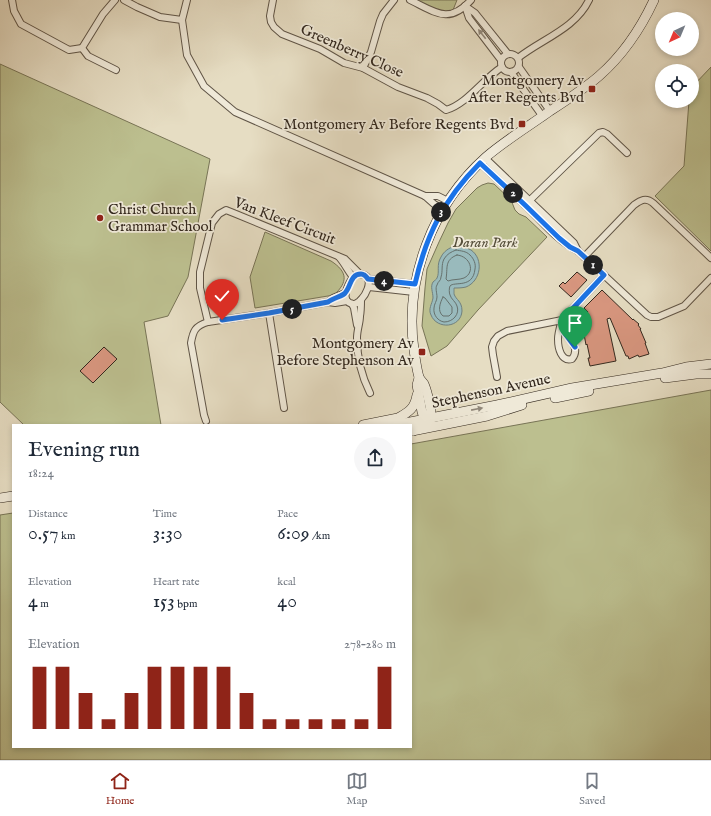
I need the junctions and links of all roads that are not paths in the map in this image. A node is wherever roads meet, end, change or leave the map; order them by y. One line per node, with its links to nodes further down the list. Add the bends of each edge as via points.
1 (12, 0): 13 (street, via 21,24 68,50)
2 (115, 0): 13 (street)
3 (124, 0): 12 (street, via 160,17)
4 (187, 0): 12 (street)
5 (273, 0): 19 (street, Greenberry Close, via 271,22 282,34 320,49 344,63)
6 (394, 0): 19 (street, via 380,21 374,44)
7 (410, 0): 11 (street, via 443,14 452,14)
8 (471, 0): 11 (street)
9 (589, 0): 15 (street, via 572,22)
10 (654, 0): 22 (main road, via 638,30 614,61 584,88)
11 (465, 6): 14 (street, via 475,12); 16 (street, one-way to 11, via 469,18)
12 (182, 20): 25 (street, via 187,55 204,86 235,112)
13 (82, 48): 20 (street, via 88,56)
14 (508, 54): 15 (street); 16 (street)
15 (518, 58): 17 (street)
16 (502, 60): 18 (street)
17 (519, 66): 21 (street); 22 (street)
18 (502, 67): 19 (street, Greenberry Close, via 460,103 446,110 427,98 398,87); 21 (street)
19 (363, 68)
20 (116, 70)
21 (511, 72): 22 (street)
22 (547, 114): 24 (main road)
23 (627, 153): 26 (street, via 607,134 600,133)
24 (482, 160): 26 (street); 27 (main road)
25 (425, 196): 27 (street, via 434,204); 27 (street, via 438,196)
26 (527, 203): 29 (street, via 559,238)
27 (445, 205): 37 (main road, via 427,242)
28 (338, 256): 31 (street, Van Kleef Circuit, via 345,258); 33 (street, Van Kleef Circuit); 44 (street, Van Kleef Circuit, via 226,210 212,222 200,272 200,288)
29 (584, 256): 30 (street, via 634,205 646,200 653,203); 32 (street)
30 (711, 258)
31 (360, 274): 33 (street); 35 (street)
32 (604, 275): 34 (street, via 643,312 656,317 684,306); 43 (street)
33 (353, 277): 38 (street)
34 (711, 278)
35 (368, 279): 36 (street); 37 (street)
36 (368, 287): 37 (street); 39 (street)
37 (415, 288): 49 (main road, via 412,328)
38 (345, 293): 40 (street); 41 (street, via 345,298)
39 (361, 300): 41 (street, via 358,303); 45 (street)
40 (328, 302): 41 (street); 42 (street)
41 (349, 302): 45 (street, via 354,308)
42 (269, 313): 44 (street); 52 (street)
43 (562, 320): 43 (street, via 564,332 575,347 576,354 569,360 563,357 558,345); 48 (street, via 507,331 498,336 492,351)
44 (208, 322): 55 (street, via 196,328 191,343)
45 (358, 326): 51 (street, via 357,339 362,370)
46 (711, 364): 54 (main road, Stephenson Avenue, one-way to 46, via 572,388)
47 (709, 375): 53 (main road, Stephenson Avenue, via 674,376 631,383 523,405)
48 (497, 377)
49 (419, 378): 50 (main road); 54 (main road, via 424,383 431,411)
50 (418, 392): 54 (main road); 56 (main road, via 414,406 402,416)
51 (370, 393)
52 (284, 408)
53 (487, 416): 54 (main road, via 440,423); 58 (main road, Stephenson Avenue)
54 (425, 420): 57 (main road, Stephenson Avenue); 58 (main road)
55 (206, 421)
56 (368, 424)
57 (401, 424)
58 (412, 431)
59 (12, 496): 60 (main road)
60 (0, 498)

